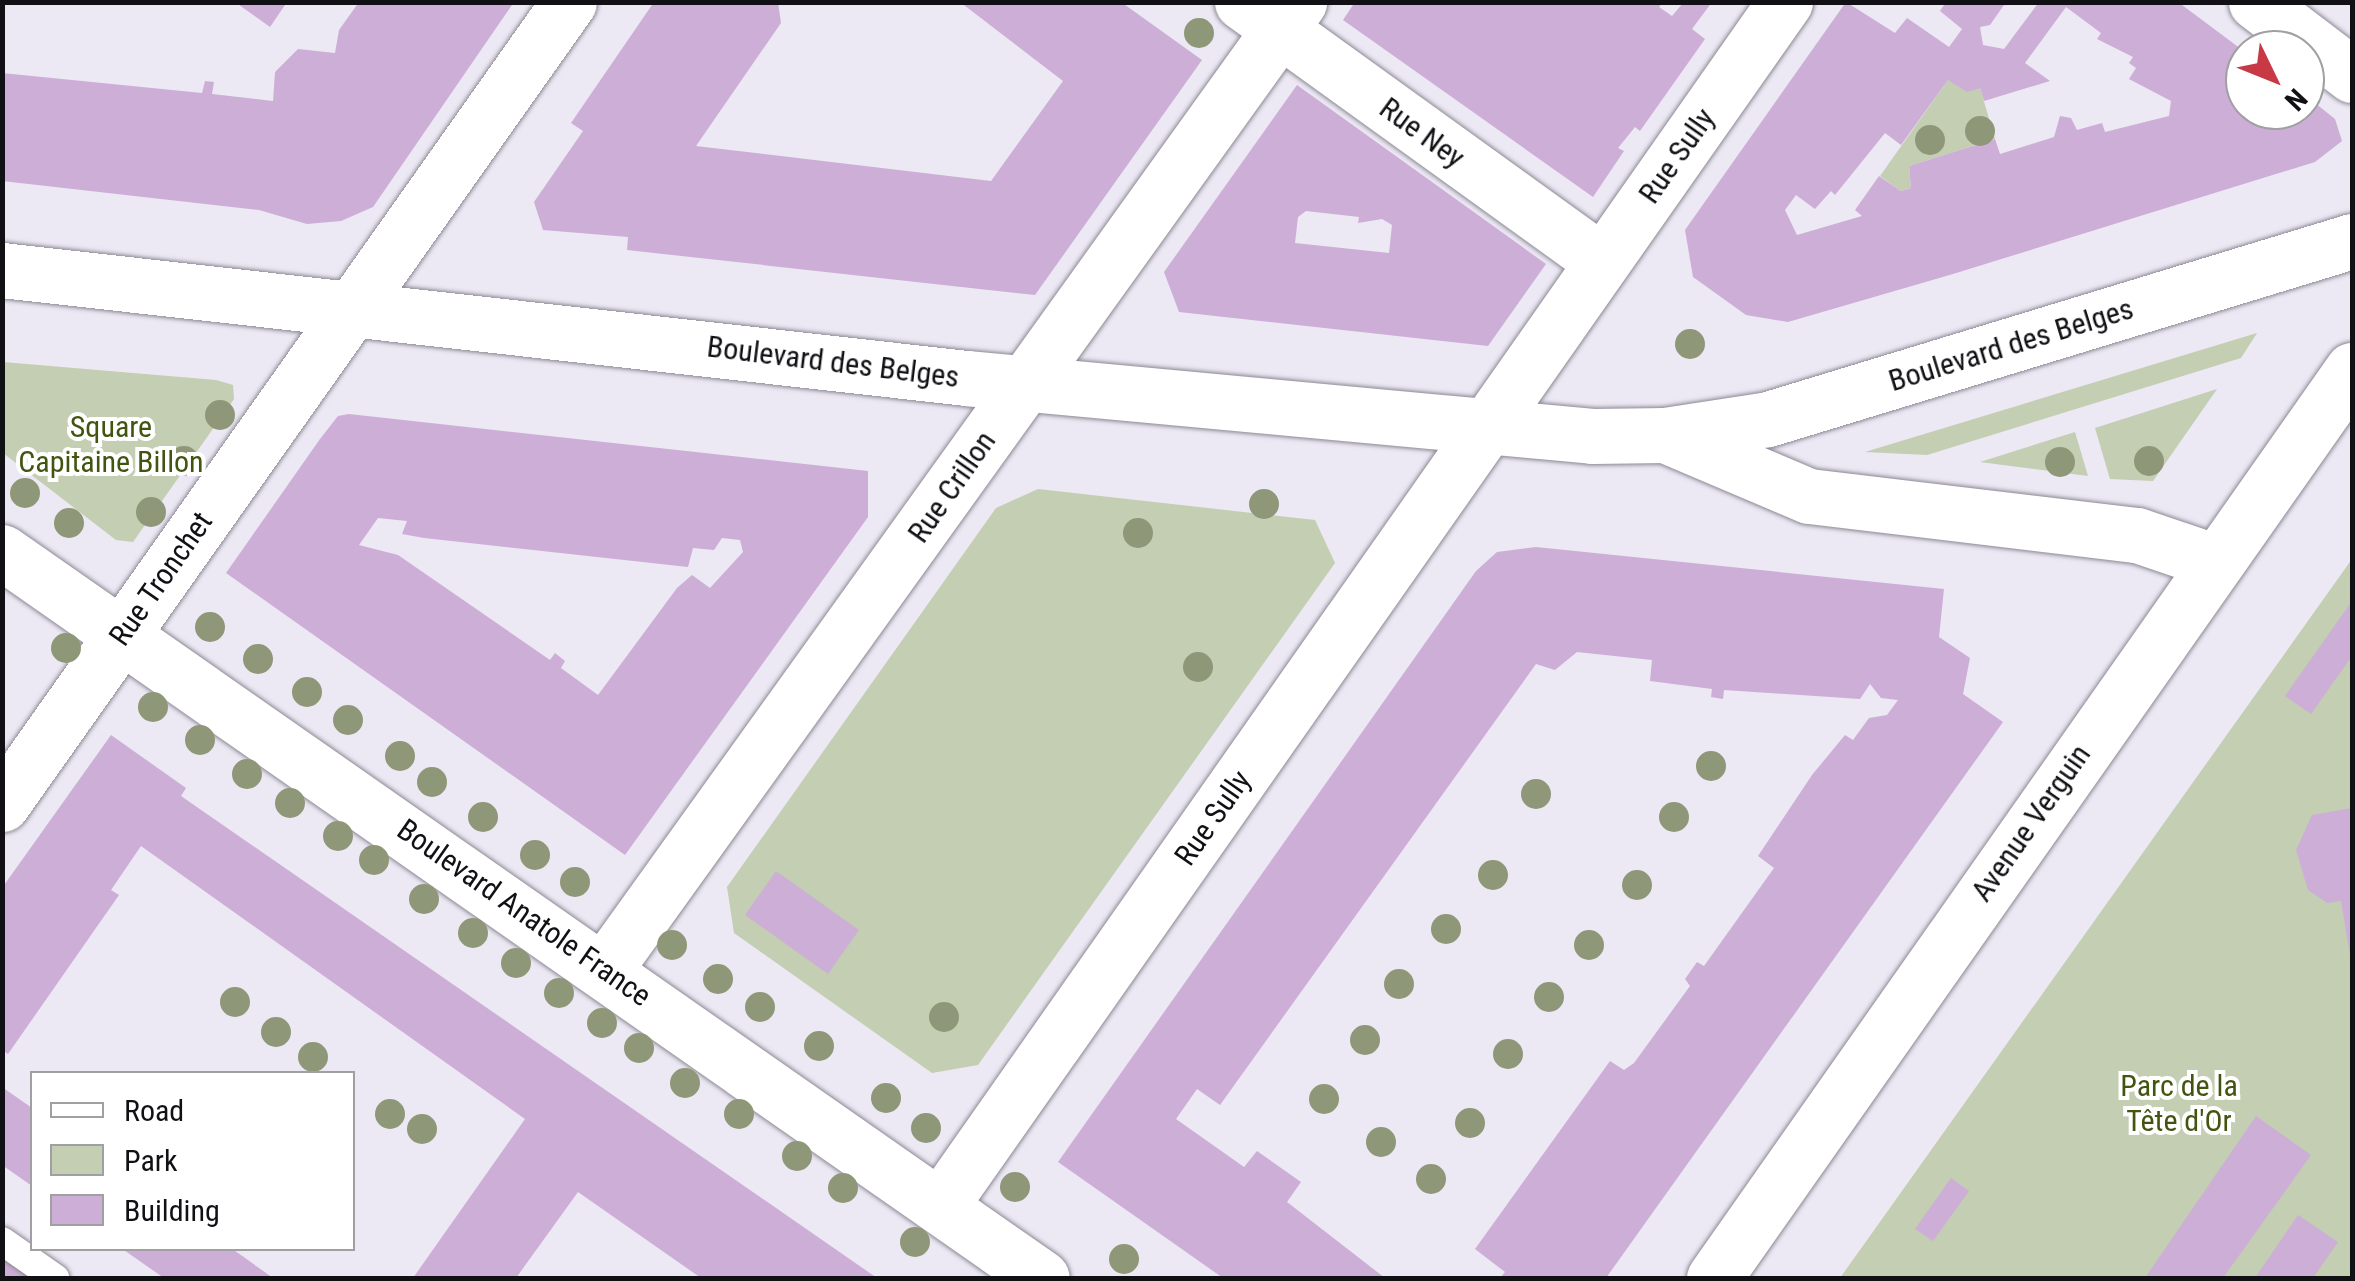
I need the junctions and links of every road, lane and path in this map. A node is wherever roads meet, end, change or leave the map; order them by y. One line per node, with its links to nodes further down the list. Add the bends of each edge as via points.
1 (570, 2): 9 (street, Rue Tronchet)
2 (1785, 2): 7 (street, Rue Sully)
3 (2256, 2): 5 (street)
4 (1274, 12): 7 (street, Rue Ney); 11 (street, Rue Crillon)
5 (2352, 75)
6 (2352, 241): 13 (street, Boulevard des Belges, via 1768,418)
7 (1602, 262): 12 (street, Rue Sully)
8 (2, 270): 9 (street, Boulevard des Belges)
9 (358, 306): 11 (street, Boulevard des Belges); 16 (street, Rue Tronchet)
10 (2352, 370): 15 (street, Avenue Verguin)
11 (1025, 383): 12 (street, Boulevard des Belges); 18 (street, Rue Crillon)
12 (1488, 430): 13 (street, Boulevard des Belges); 19 (street, Rue Sully)
13 (1665, 435): 15 (street, Boulevard des Belges, via 1808,496 2137,535)
14 (2, 552): 16 (street, Boulevard Anatole France)
15 (2214, 561): 23 (street, Avenue Verguin)
16 (121, 635): 17 (street, Rue Tronchet); 18 (street, Boulevard Anatole France)
17 (2, 804)
18 (604, 970): 19 (street, Boulevard Anatole France)
19 (940, 1206): 22 (street, Boulevard Anatole France)
20 (2, 1241): 21 (lane)
21 (56, 1278)
22 (1042, 1278)
23 (1714, 1278)

